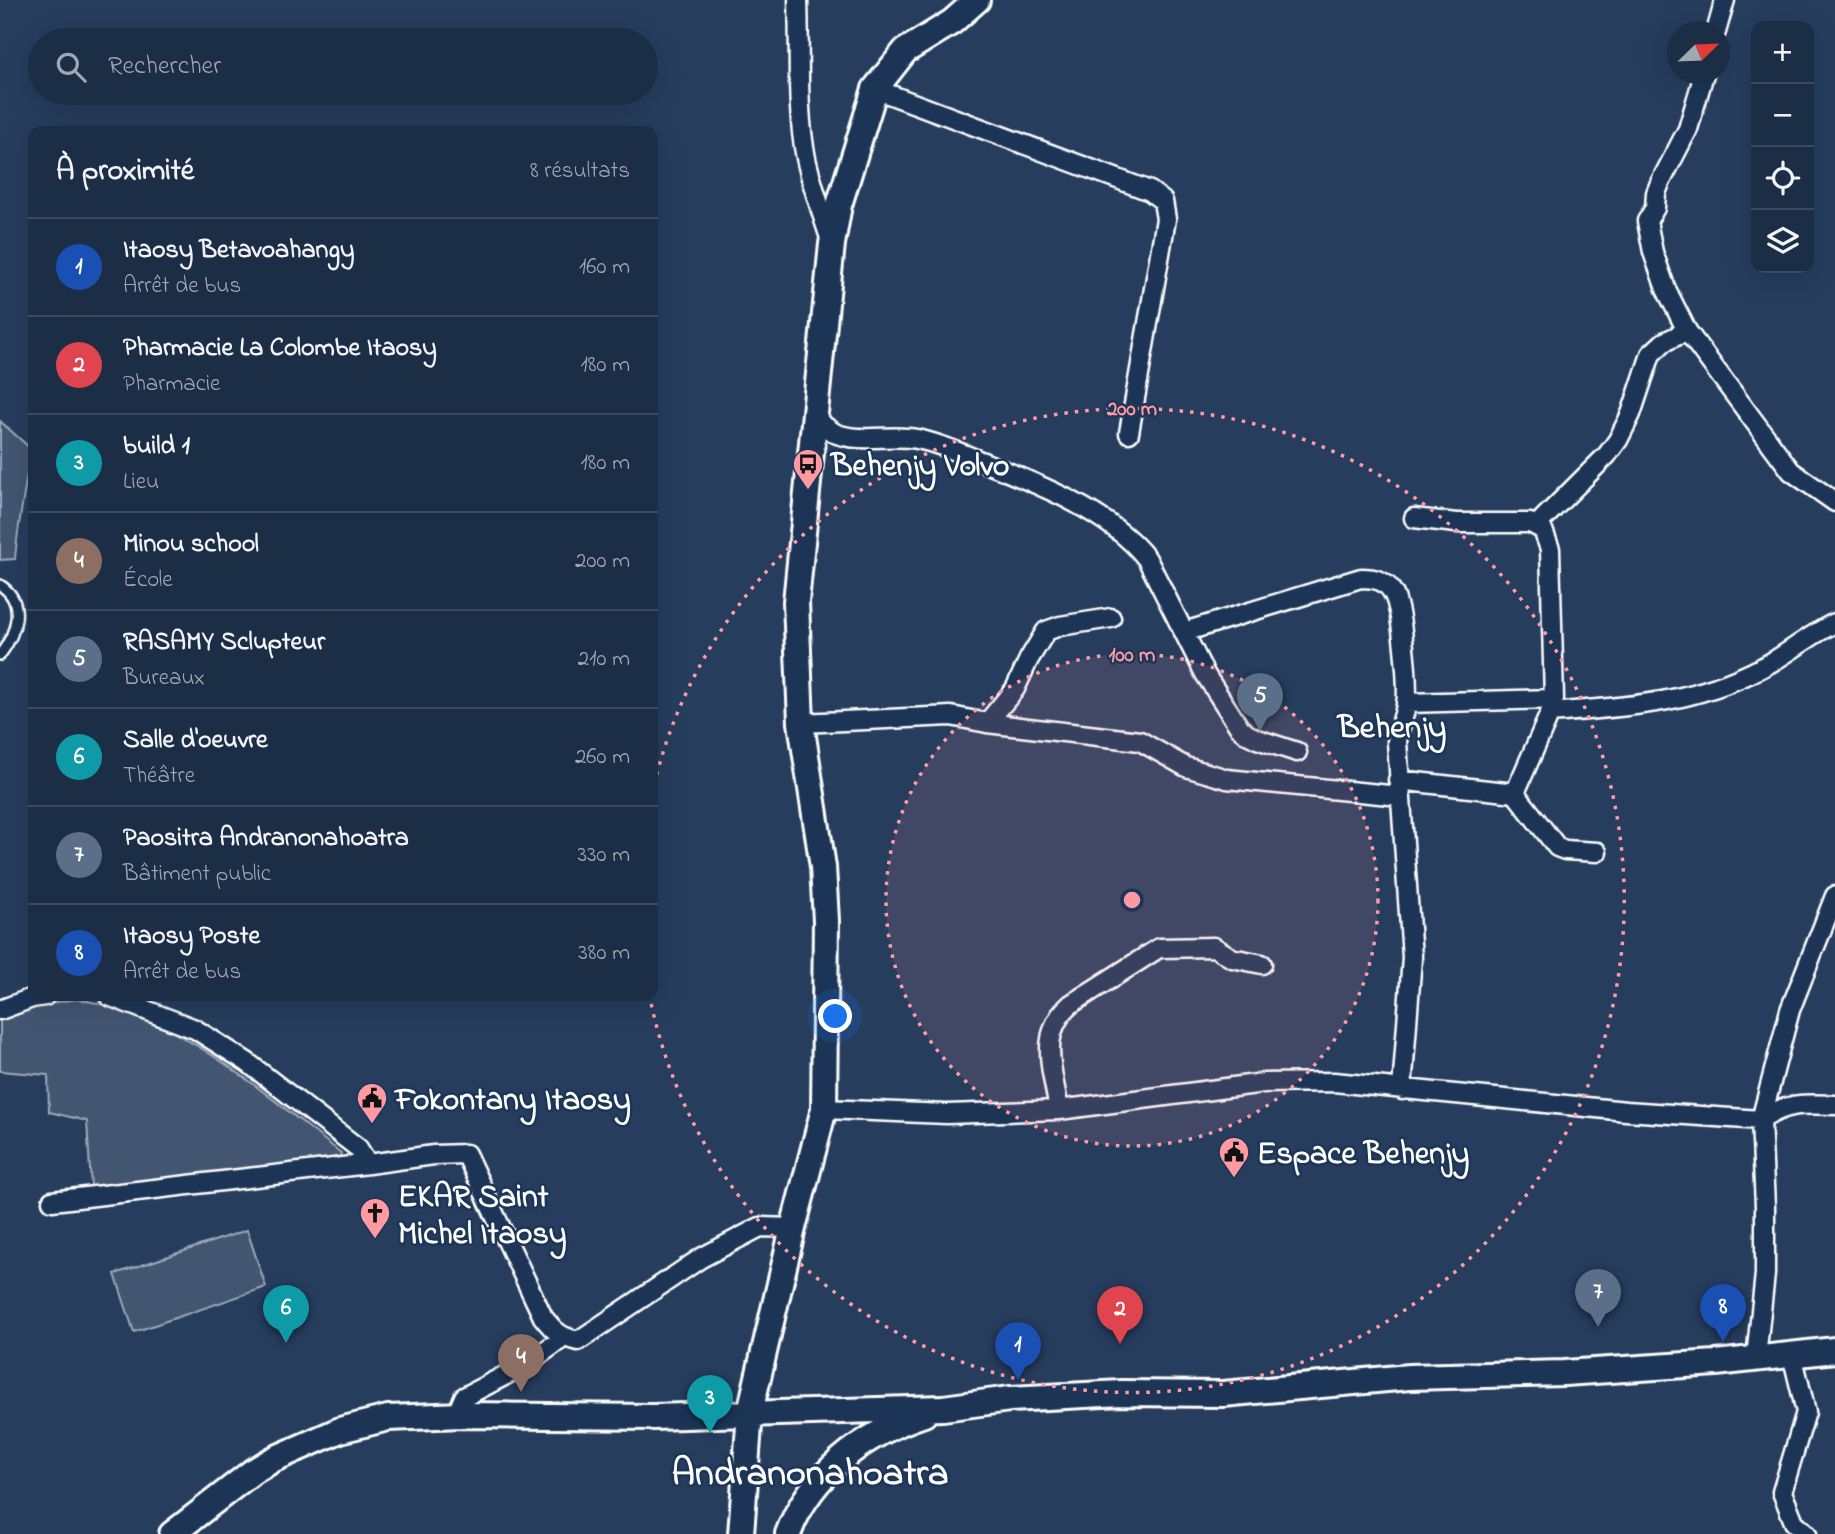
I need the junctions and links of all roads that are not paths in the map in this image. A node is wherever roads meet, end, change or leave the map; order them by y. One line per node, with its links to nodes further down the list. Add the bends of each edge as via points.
1 (798, 0): 7 (street, via 806,155)
2 (977, 0): 6 (street, via 952,22 905,51)
3 (1725, 0): 4 (street)
4 (1719, 21)
5 (1701, 84): 8 (street, via 1688,128 1647,220 1666,289)
6 (875, 89): 7 (street, via 839,205); 10 (street, via 1150,191 1163,201 1166,219)
7 (832, 244): 9 (street)
8 (1687, 331): 11 (street, via 1791,471); 13 (street, via 1651,354 1618,440)
9 (816, 419): 17 (street, via 849,437 914,438 935,443 1003,470 1098,517 1147,559); 21 (street, via 796,602)
10 (1129, 433)
11 (1835, 502)
12 (1414, 518): 13 (street)
13 (1536, 526): 20 (street, via 1543,530 1550,549)
14 (0, 585): 18 (lane, via 16,606 16,624)
15 (1111, 618): 22 (street, via 1046,632 1016,689)
16 (1835, 623): 20 (street, via 1761,668 1718,687 1665,702)
17 (1184, 632): 19 (street, via 1373,578 1393,592 1397,605); 23 (street, via 1216,695 1239,727 1257,739)
18 (0, 655)
19 (1406, 703): 20 (street); 24 (street, via 1398,730)
20 (1552, 706): 25 (street)
21 (801, 723): 22 (street, via 951,716); 34 (street, via 823,867)
22 (987, 723): 24 (street, via 1140,741 1186,767 1227,779 1273,785)
23 (1297, 752)
24 (1399, 788): 25 (street); 32 (street, via 1412,957)
25 (1516, 793): 26 (street, via 1557,847)
26 (1597, 852)
27 (1835, 896): 36 (street, via 1790,1010)
28 (1262, 964): 35 (street, via 1232,958 1214,947 1159,948 1087,993 1060,1014 1050,1034)
29 (28, 1000): 31 (street)
30 (122, 1001): 37 (street, via 195,1029 247,1062 358,1148)
31 (0, 1010)
32 (1402, 1090): 35 (street, via 1334,1082 1264,1083); 36 (street)
33 (1835, 1105): 36 (street, via 1789,1105)
34 (824, 1109): 35 (street, via 947,1114); 39 (street)
35 (1059, 1110)
36 (1761, 1120): 43 (street, via 1765,1274)
37 (368, 1164): 38 (street); 40 (street, via 466,1154 543,1317)
38 (52, 1201)
39 (793, 1227): 40 (street, via 760,1227 701,1258 578,1341); 45 (street)
40 (563, 1338): 46 (street, via 525,1365 464,1397)
41 (1835, 1350): 42 (street)
42 (1792, 1354): 43 (street); 50 (street, via 1806,1412 1782,1492 1794,1522)
43 (1756, 1359): 44 (street, via 1564,1373 1409,1377 1223,1394 1010,1399)
44 (943, 1408): 45 (street); 49 (street, via 902,1421 832,1466 803,1501)
45 (750, 1412): 46 (street, via 588,1418); 48 (street)
46 (461, 1415): 47 (street, via 388,1418 296,1448 252,1472)
47 (172, 1534)
48 (741, 1534)
49 (788, 1534)
50 (1807, 1534)

